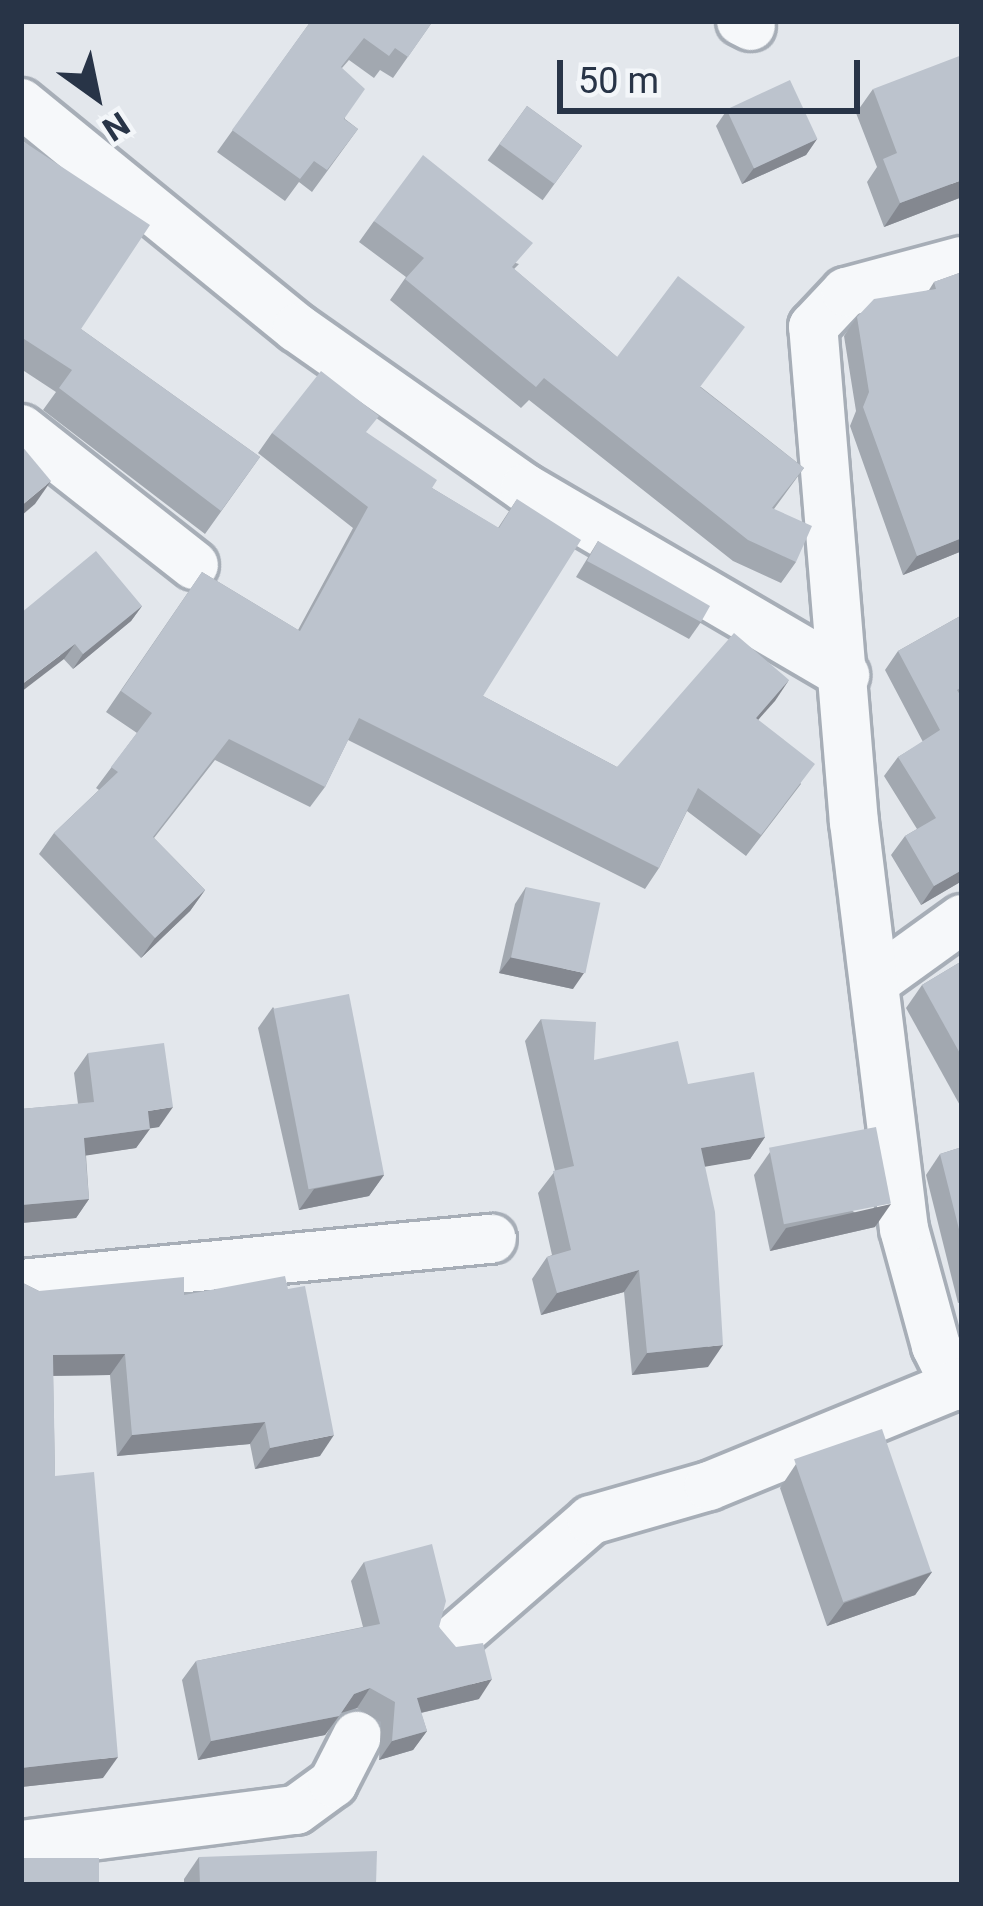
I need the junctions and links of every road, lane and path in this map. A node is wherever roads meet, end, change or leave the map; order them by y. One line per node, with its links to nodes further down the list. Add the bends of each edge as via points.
1 (21, 103): 5 (street, via 297,328 524,488)
2 (962, 260): 5 (street, via 846,292 813,327)
3 (21, 429): 4 (street)
4 (194, 565)
5 (845, 674): 7 (street, via 854,823)
6 (962, 920): 7 (street)
7 (876, 981): 10 (street, via 904,1229)
8 (492, 1239): 9 (street)
9 (21, 1284)
10 (959, 1384): 11 (street, via 730,1478 591,1520)
11 (453, 1640)
12 (358, 1736): 13 (street, via 333,1783 296,1810)
13 (21, 1845)

